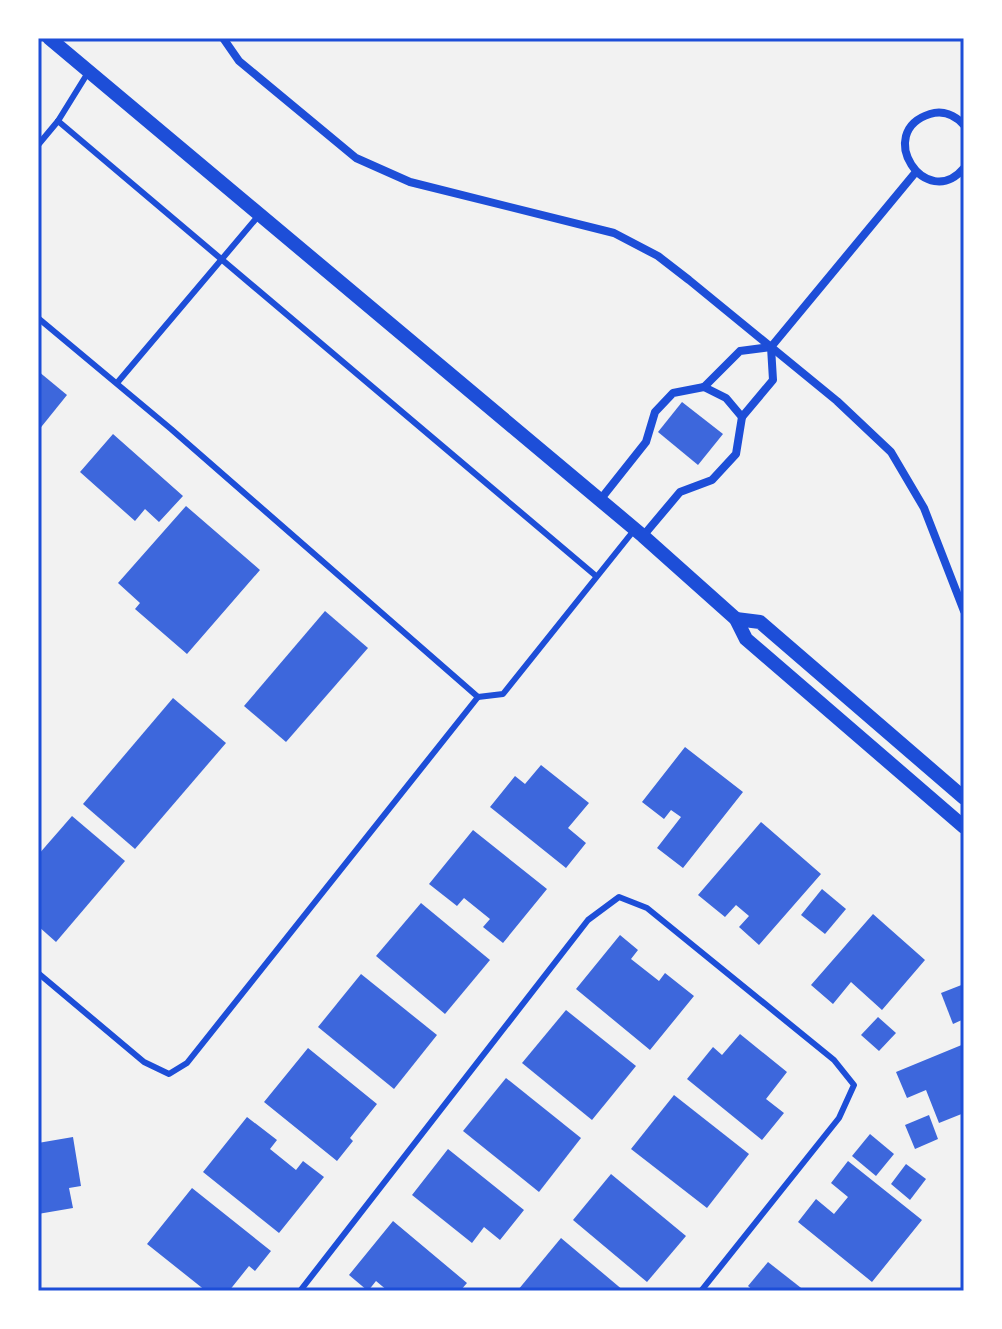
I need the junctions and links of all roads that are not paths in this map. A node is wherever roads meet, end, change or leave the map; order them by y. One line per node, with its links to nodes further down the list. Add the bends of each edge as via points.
1 (49, 38): 3 (street)
2 (223, 38): 12 (street, via 239,61 356,158 410,182 614,233 658,256)
3 (89, 71): 4 (lane); 9 (street)
4 (58, 121): 6 (lane); 10 (lane)
5 (964, 125): 8 (street, via 947,113 925,116 913,125 905,153)
6 (38, 145)
7 (964, 168): 8 (street, via 938,181)
8 (915, 173): 12 (street)
9 (260, 214): 10 (lane); 16 (street)
10 (222, 260): 13 (lane); 18 (lane)
11 (38, 318): 13 (lane)
12 (771, 347): 14 (street, via 740,351); 15 (street, via 773,380); 19 (street, via 891,452 924,508)
13 (117, 383): 21 (lane)
14 (704, 387): 15 (street, via 726,398); 16 (street, via 673,393 664,402 655,412 646,442)
15 (742, 417): 17 (street, via 736,454 712,480 680,492)
16 (600, 500): 17 (street)
17 (639, 533): 18 (lane); 20 (street)
18 (596, 576): 21 (lane, via 503,694)
19 (964, 611)
20 (736, 619): 22 (street, via 760,622); 23 (street, via 746,639)
21 (478, 697): 24 (lane, via 187,1063 169,1074 144,1062)
22 (964, 798)
23 (964, 827)
24 (38, 973)
25 (300, 1291): 26 (lane, via 588,920 619,897 647,908 834,1060 854,1085 839,1118)
26 (701, 1291)

